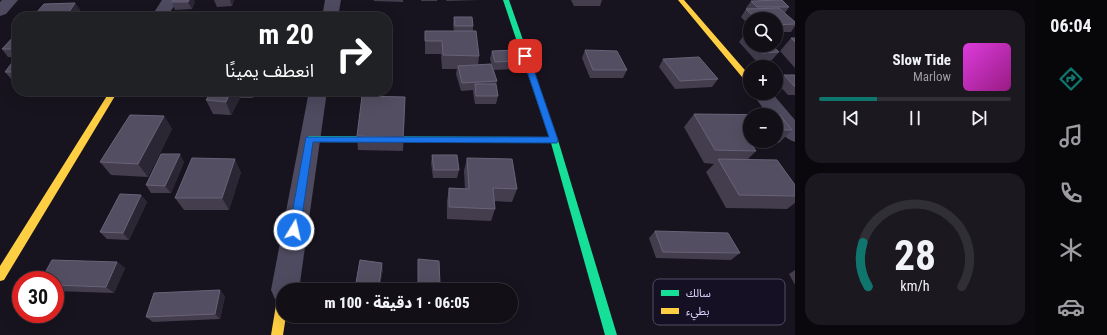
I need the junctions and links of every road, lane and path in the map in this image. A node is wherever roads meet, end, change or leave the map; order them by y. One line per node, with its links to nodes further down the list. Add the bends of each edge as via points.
1 (10, 0): 6 (street)
2 (170, 0): 7 (street)
3 (333, 0): 8 (street)
4 (506, 0): 15 (street)
5 (681, 0): 9 (street)
6 (0, 11)
7 (162, 12)
8 (331, 12)
9 (743, 73)
10 (111, 96): 16 (street)
11 (317, 96): 14 (street)
12 (767, 100): 13 (street)
13 (795, 134)
14 (309, 139): 15 (street); 17 (street)
15 (554, 140): 20 (street)
16 (0, 276)
17 (285, 283)
18 (279, 323): 19 (street)
19 (277, 335)
20 (611, 335)

